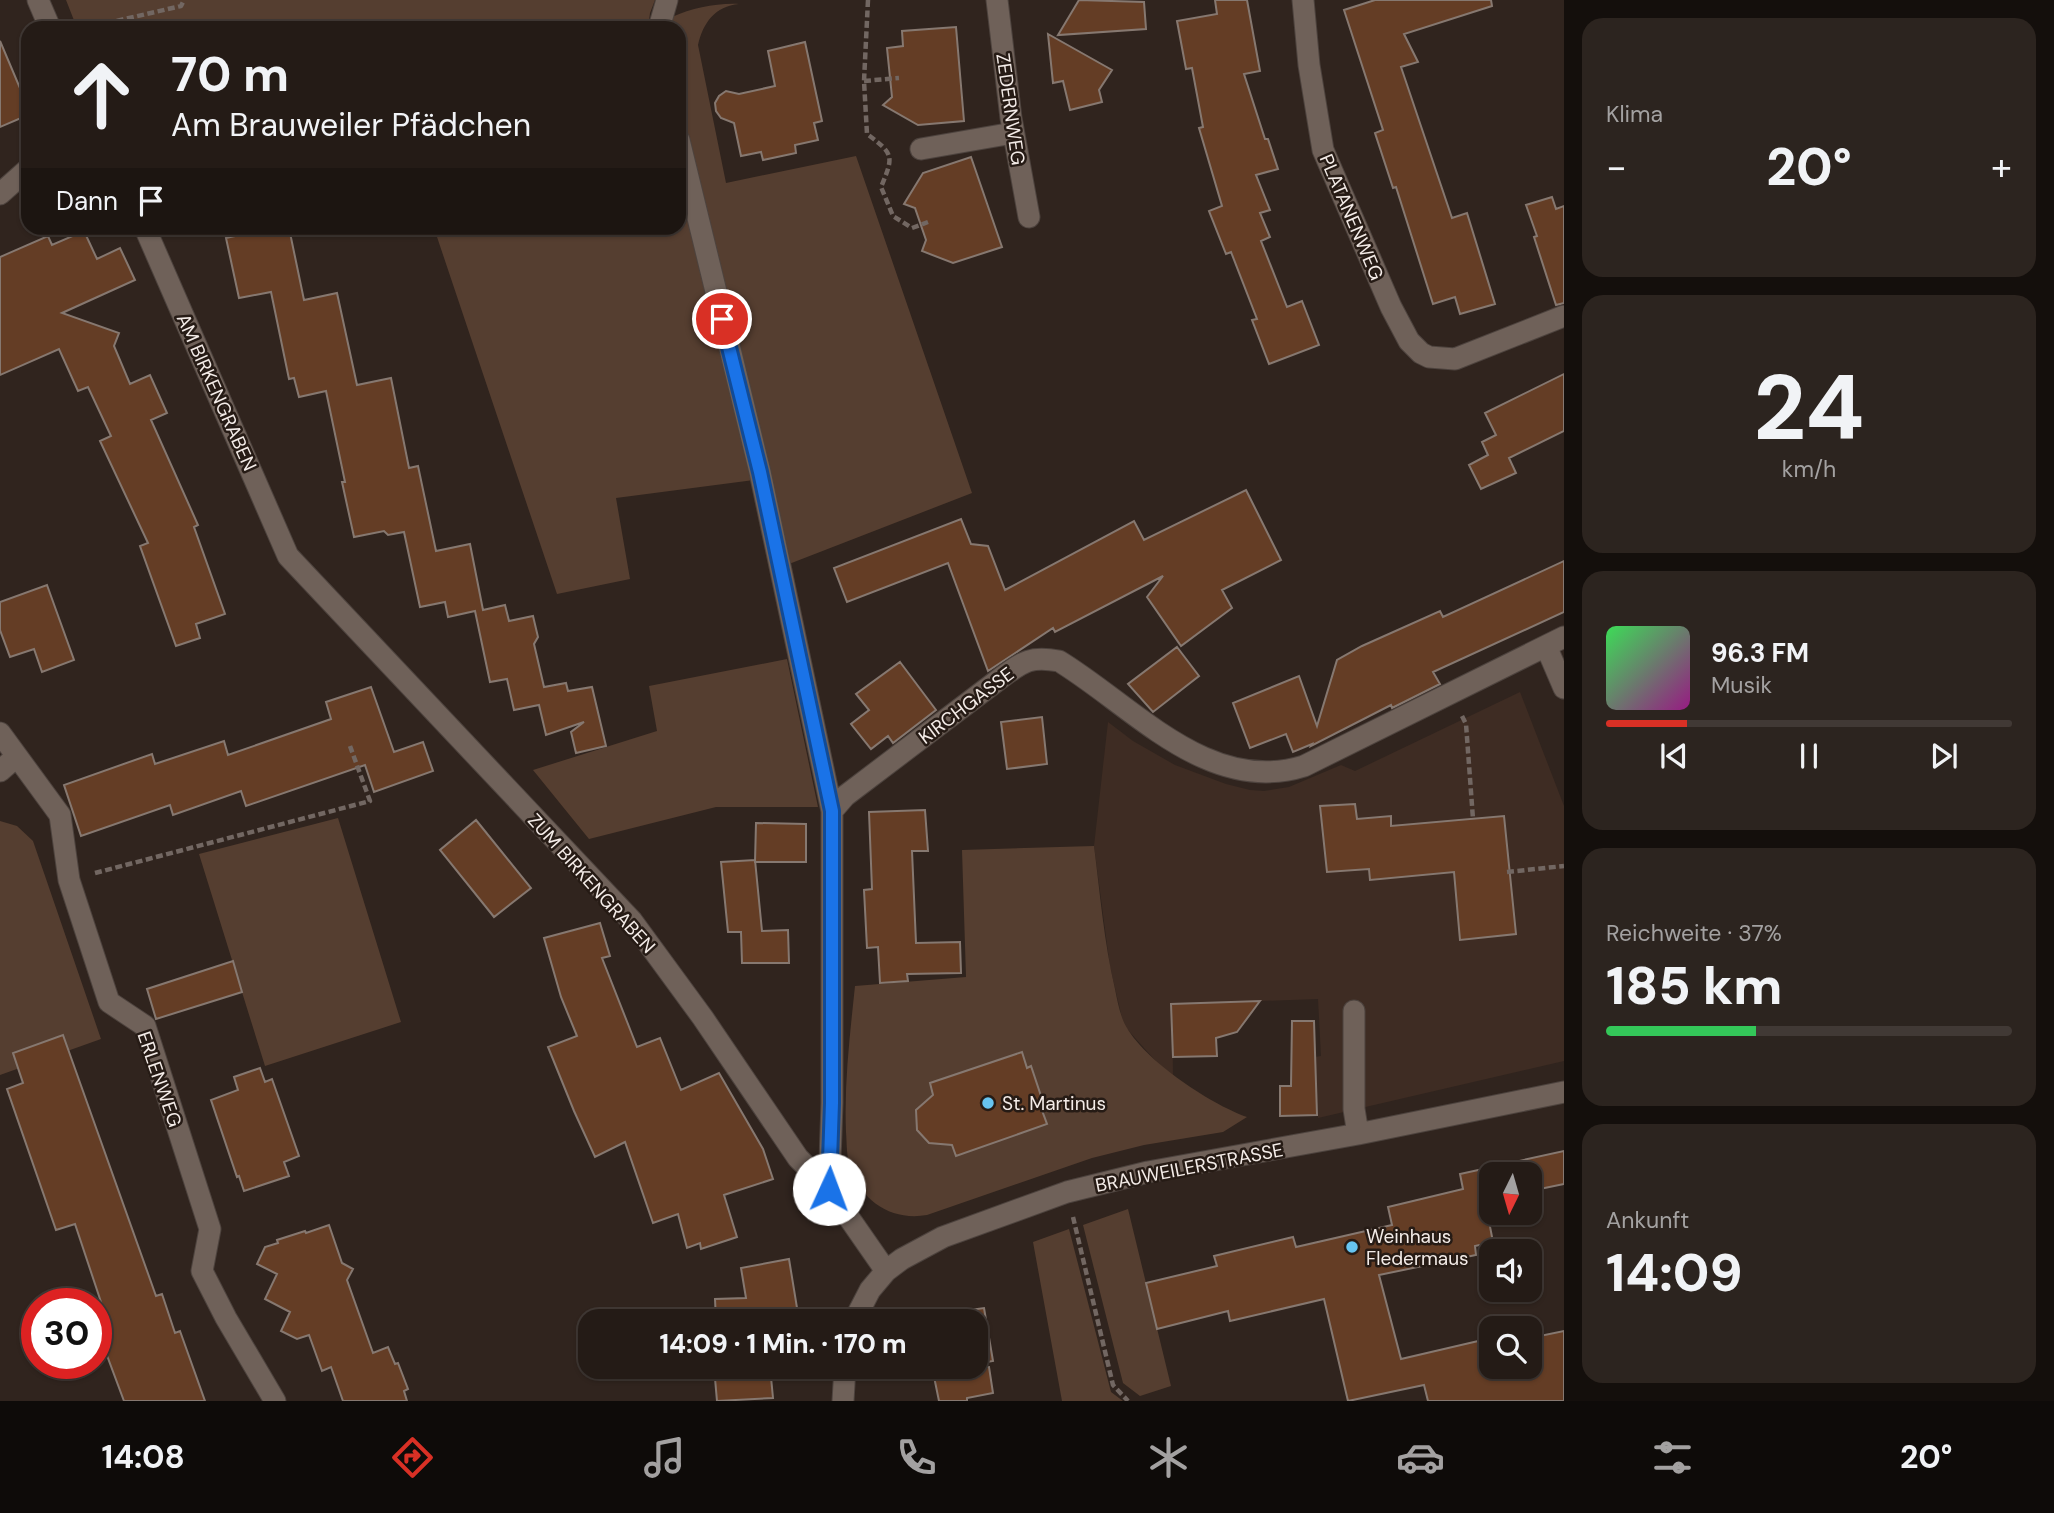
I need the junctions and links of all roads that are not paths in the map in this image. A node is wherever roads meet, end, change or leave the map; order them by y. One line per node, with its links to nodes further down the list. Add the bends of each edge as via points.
1 (38, 0): 5 (street)
2 (667, 0): 6 (street)
3 (997, 0): 7 (street, ZEDERNWEG)
4 (1303, 0): 14 (street, PLATANENWEG, via 1323,150 1409,341 1429,357 1455,359)
5 (47, 21)
6 (661, 21)
7 (1013, 133): 8 (street); 12 (street, ZEDERNWEG)
8 (921, 149)
9 (686, 169): 21 (street, via 760,472)
10 (21, 175): 11 (street)
11 (0, 194)
12 (1029, 217)
13 (148, 235): 15 (street, AM BIRKENGRABEN)
14 (1564, 316)
15 (288, 556): 25 (street, ZUM BIRKENGRABEN, via 632,921 798,1158)
16 (1555, 642): 17 (street); 21 (street, KIRCHGASSE, via 1304,766 1273,773 1256,773 1196,755 1059,661 1035,659 1002,677 845,796)
17 (1564, 688)
18 (0, 733): 19 (street, ERLENWEG)
19 (16, 757): 20 (street); 29 (street, ERLENWEG, via 60,815 69,880 109,1002 145,1026 210,1228 202,1271)
20 (0, 771)
21 (832, 811): 25 (street)
22 (1354, 1011): 24 (street)
23 (1564, 1092): 24 (street, BRAUWEILERSTRASSE)
24 (1358, 1134): 26 (street, BRAUWEILERSTRASSE, via 1148,1172 1067,1192 943,1237)
25 (829, 1189): 26 (street, ZUM BIRKENGRABEN)
26 (886, 1271): 27 (street, BRAUWEILERSTRASSE)
27 (860, 1309)
28 (844, 1379): 30 (street)
29 (275, 1401)
30 (843, 1401)

